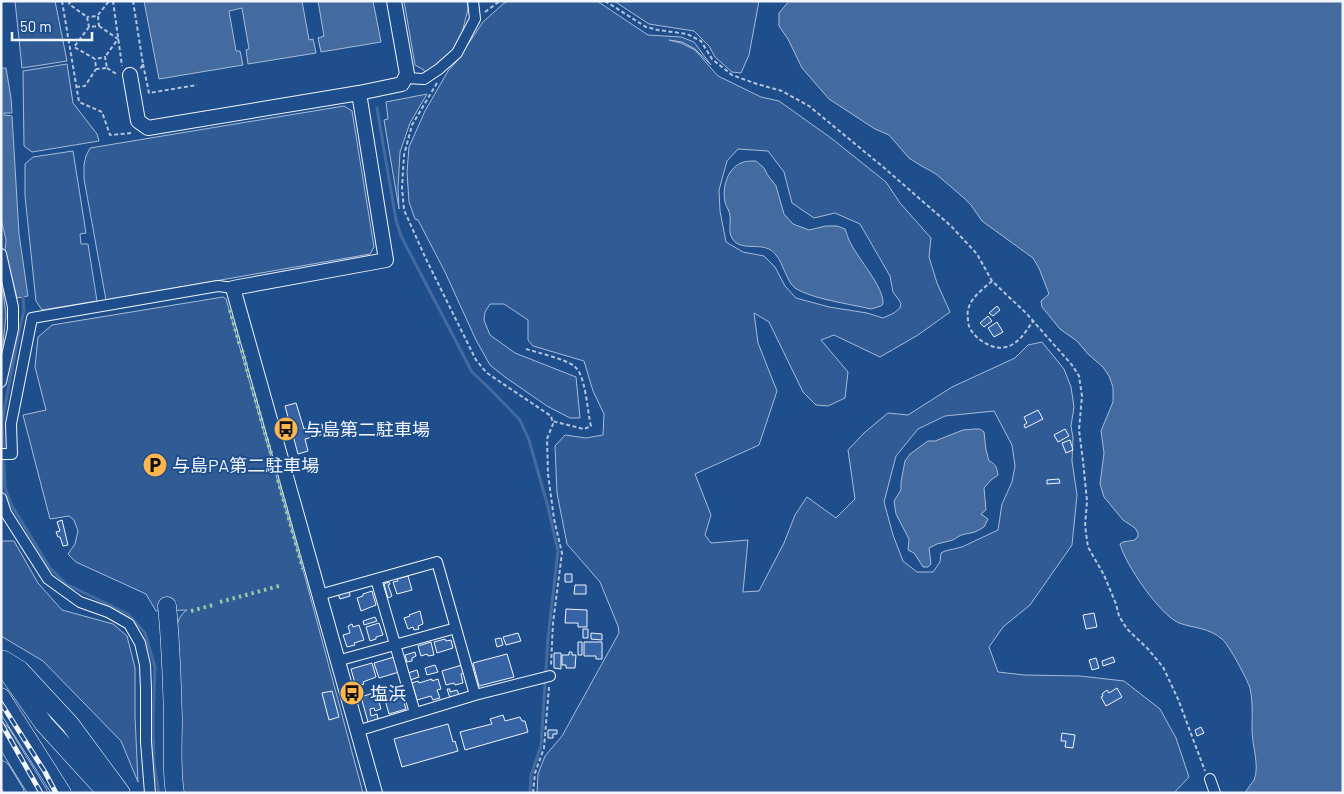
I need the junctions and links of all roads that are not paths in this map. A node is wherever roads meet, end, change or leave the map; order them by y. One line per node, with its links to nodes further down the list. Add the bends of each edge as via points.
1 (394, 1): 4 (street, via 407,74)
2 (473, 1): 4 (street, via 475,20 457,53 424,79)
3 (128, 73): 5 (street, via 138,121 148,128)
4 (405, 78): 5 (street, via 402,84)
5 (359, 93): 7 (street, via 386,260)
6 (1, 254): 8 (street, via 13,307 13,328)
7 (233, 288): 9 (street, via 218,286 32,318 11,424 12,454); 12 (street)
8 (1, 382)
9 (5, 454)
10 (1, 498): 31 (street, via 6,513 48,579 80,602 129,624 140,643 145,665)
11 (376, 579): 12 (street); 14 (street, via 437,562); 15 (street)
12 (319, 595): 16 (street)
13 (167, 606): 32 (highway, via 172,661)
14 (456, 628): 15 (street); 19 (street)
15 (395, 645): 16 (street); 21 (street)
16 (337, 661): 22 (street)
17 (1, 662): 29 (highway, via 44,724); 30 (highway, via 4,660 20,670 70,724)
18 (547, 677): 19 (street)
19 (475, 696): 21 (street)
20 (1, 698): 28 (highway)
21 (414, 713): 22 (street)
22 (357, 731): 33 (street)
23 (1, 733): 27 (highway)
24 (1, 770): 26 (highway)
25 (1210, 779): 34 (street)
26 (15, 793)
27 (38, 793)
28 (62, 793)
29 (107, 793)
30 (121, 793)
31 (150, 793)
32 (175, 793)
33 (375, 793)
34 (1216, 793)

